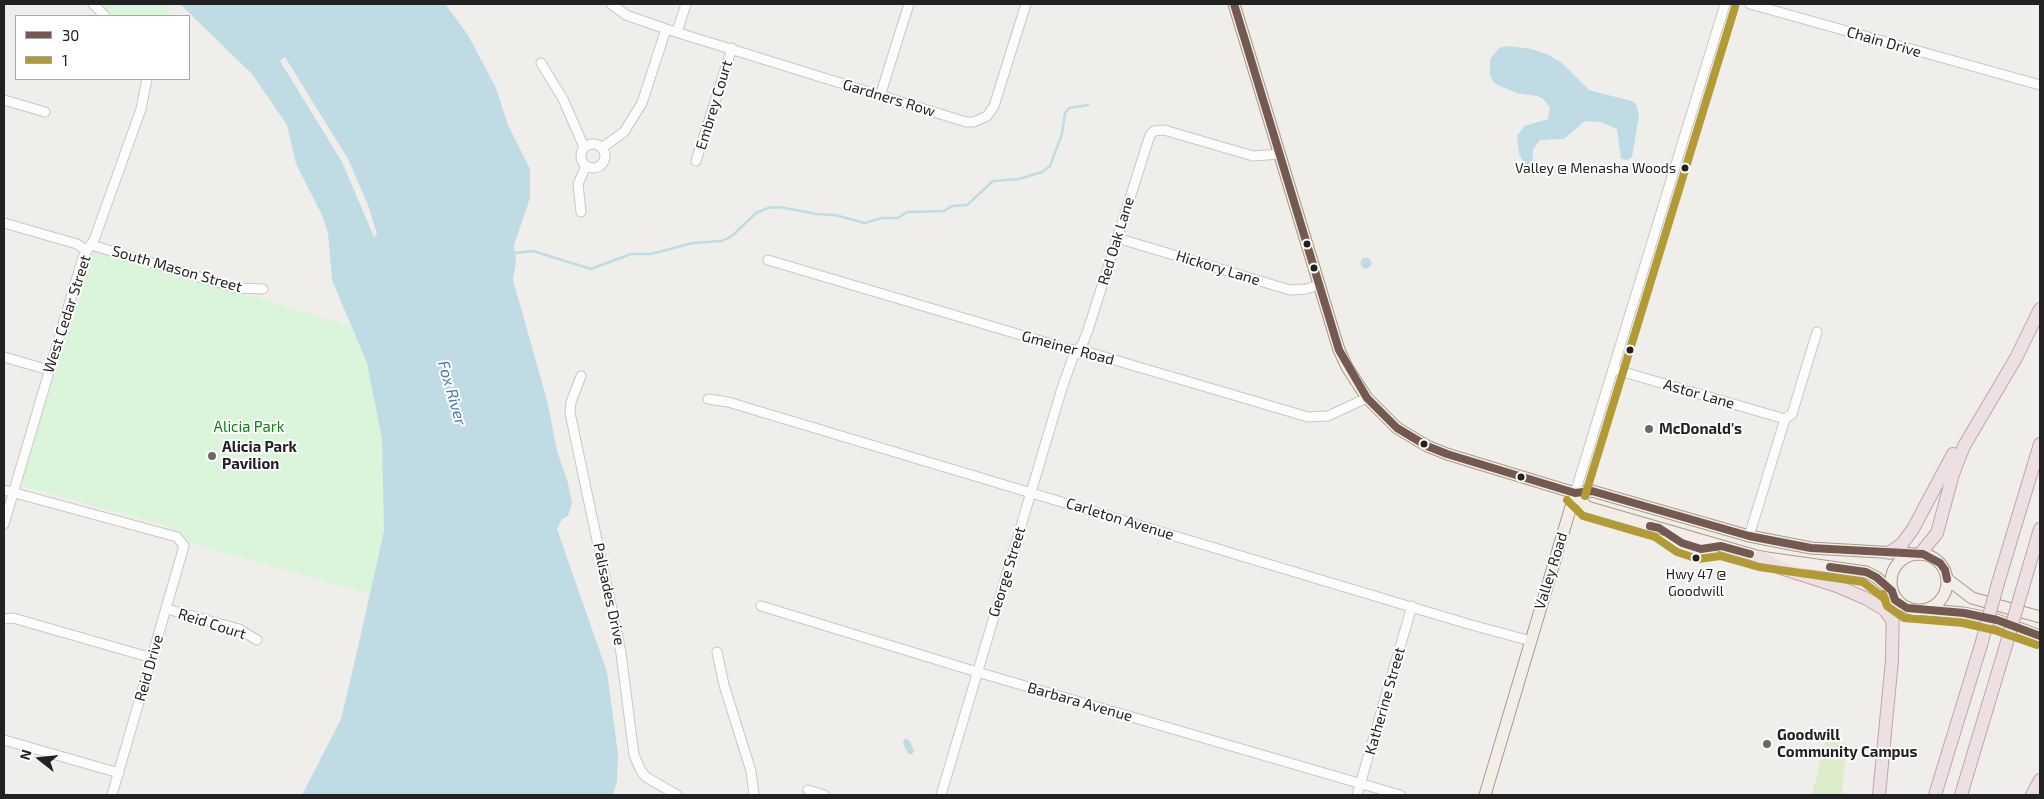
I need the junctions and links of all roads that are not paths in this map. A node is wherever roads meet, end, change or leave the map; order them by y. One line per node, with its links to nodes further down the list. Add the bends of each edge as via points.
1 (93, 4): 9 (street)
2 (611, 4): 10 (street, Gardners Row, via 626,15)
3 (686, 4): 11 (street)
4 (909, 4): 16 (street)
5 (1026, 4): 16 (street, Gardners Row, via 994,106 981,120 966,122)
6 (1234, 4): 21 (main road)
7 (1725, 4): 35 (street, Valley Road)
8 (1750, 4): 15 (street, Chain Drive)
9 (104, 15)
10 (666, 29): 11 (street, Gardners Row); 20 (street, via 642,103 624,132)
11 (677, 32): 12 (street, Gardners Row)
12 (732, 48): 16 (street, Gardners Row); 22 (street, Embrey Court)
13 (541, 63): 19 (street, via 563,98)
14 (147, 80): 27 (street, West Cedar Street, via 141,110)
15 (2040, 85)
16 (880, 96)
17 (4, 100): 18 (street)
18 (45, 112)
19 (584, 147): 20 (street, via 595,143); 23 (street, via 581,159)
20 (603, 147): 23 (street, via 606,155 601,166)
21 (1280, 154): 26 (street, Red Oak Lane, via 1253,156 1164,130 1154,131 1148,139); 29 (main road)
22 (696, 161)
23 (586, 166): 24 (street, via 578,184)
24 (581, 212)
25 (4, 224): 27 (street, South Mason Street)
26 (1117, 238): 29 (street, Hickory Lane, via 1290,290); 33 (street, Red Oak Lane, via 1088,330)
27 (89, 248): 30 (street, South Mason Street, via 237,288); 36 (street, West Cedar Street, via 83,257)
28 (768, 260): 33 (street, Gmeiner Road)
29 (1319, 285): 38 (main road, via 1339,350)
30 (263, 289)
31 (2040, 309): 41 (highway, via 2016,358)
32 (1817, 332): 40 (street, via 1792,414)
33 (1078, 351): 38 (street, Gmeiner Road, via 1308,417 1328,416); 44 (street, George Street, via 1068,368)
34 (4, 357): 36 (street)
35 (1613, 369): 40 (street, Astor Lane); 45 (street, Valley Road)
36 (49, 370): 43 (street, West Cedar Street)
37 (581, 376): 74 (street, Palisades Drive, via 571,402 571,422 621,653 634,755 646,777)
38 (1367, 398): 45 (main road, via 1397,428 1427,446)
39 (708, 399): 44 (street, Carleton Avenue)
40 (1785, 419): 48 (street)
41 (1975, 424): 49 (highway, via 1960,442 1913,529 1902,544); 50 (highway, via 1958,461 1937,533)
42 (2040, 444): 82 (highway, bridge)
43 (8, 491): 46 (street, West Cedar Street); 56 (street, Reid Drive, via 182,540 184,553)
44 (1031, 492): 55 (street, Carleton Avenue); 67 (street, George Street)
45 (1575, 493): 48 (main road, via 1592,491); 51 (main road, via 1588,507); 64 (main road, Valley Road)
46 (4, 524)
47 (2040, 529): 83 (highway, bridge)
48 (1749, 536): 49 (main road, via 1811,548)
49 (1889, 553): 50 (main road)
50 (1917, 554): 52 (main road, via 1940,563); 53 (main road, via 1897,566 1891,580)
51 (1760, 557): 53 (main road, via 1866,572 1876,577); 61 (highway, via 1781,568 1865,598 1884,609)
52 (1947, 579): 57 (main road, via 1946,591 1940,600); 59 (main road, via 1972,598)
53 (1892, 594): 57 (main road, via 1902,606); 61 (highway)
54 (761, 606): 67 (street, Barbara Avenue)
55 (1412, 606): 64 (street, Carleton Avenue); 71 (street, Katherine Street)
56 (167, 609): 63 (street, Reid Court, via 239,629); 66 (street, Reid Drive)
57 (1918, 610): 62 (main road, via 1964,613 1997,620)
58 (4, 611): 60 (street)
59 (2040, 617)
60 (8, 618): 66 (street)
61 (1892, 620): 81 (highway, via 1892,660)
62 (2040, 636)
63 (257, 640)
64 (1531, 640): 80 (main road, Valley Road)
65 (717, 652): 75 (street, via 751,771)
66 (152, 658): 69 (street, Reid Drive)
67 (977, 672): 71 (street, Barbara Avenue); 77 (street, George Street)
68 (4, 740): 69 (street)
69 (119, 773): 73 (street, Reid Drive)
70 (2040, 780): 84 (highway)
71 (1360, 784): 78 (street, Katherine Street); 79 (street, Barbara Avenue)
72 (808, 790): 76 (street)
73 (112, 795)
74 (676, 795)
75 (754, 795)
76 (824, 795)
77 (941, 795)
78 (1357, 795)
79 (1400, 795)
80 (1485, 795)
81 (1879, 795)
82 (1935, 795)
83 (1961, 795)
84 (2032, 795)

